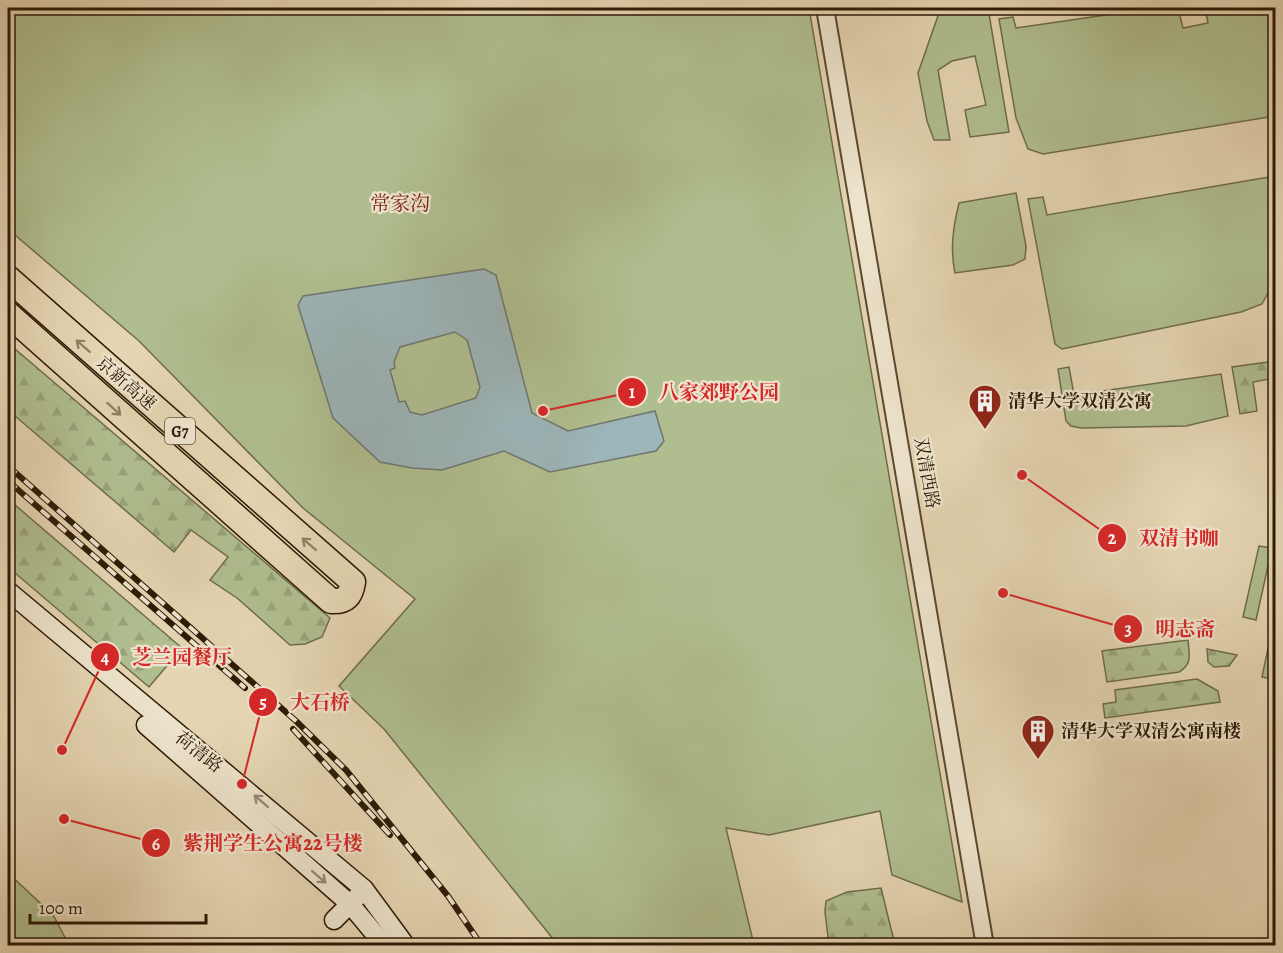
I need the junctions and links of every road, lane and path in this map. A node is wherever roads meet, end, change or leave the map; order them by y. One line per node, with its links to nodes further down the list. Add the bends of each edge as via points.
1 (825, 8): 11 (street, 双清西路)
2 (8, 278): 3 (highway, 京新高速 / G7, one-way to 2, via 331,602 348,597 353,582)
3 (8, 314)
4 (8, 591): 6 (main road, 荷清路, one-way to 4)
5 (8, 602): 7 (main road, 荷清路, one-way to 7)
6 (364, 889): 7 (main road); 10 (main road, 荷清路)
7 (350, 904): 8 (main road); 9 (main road, 荷清路)
8 (333, 920)
9 (385, 945)
10 (406, 945)
11 (986, 945)

